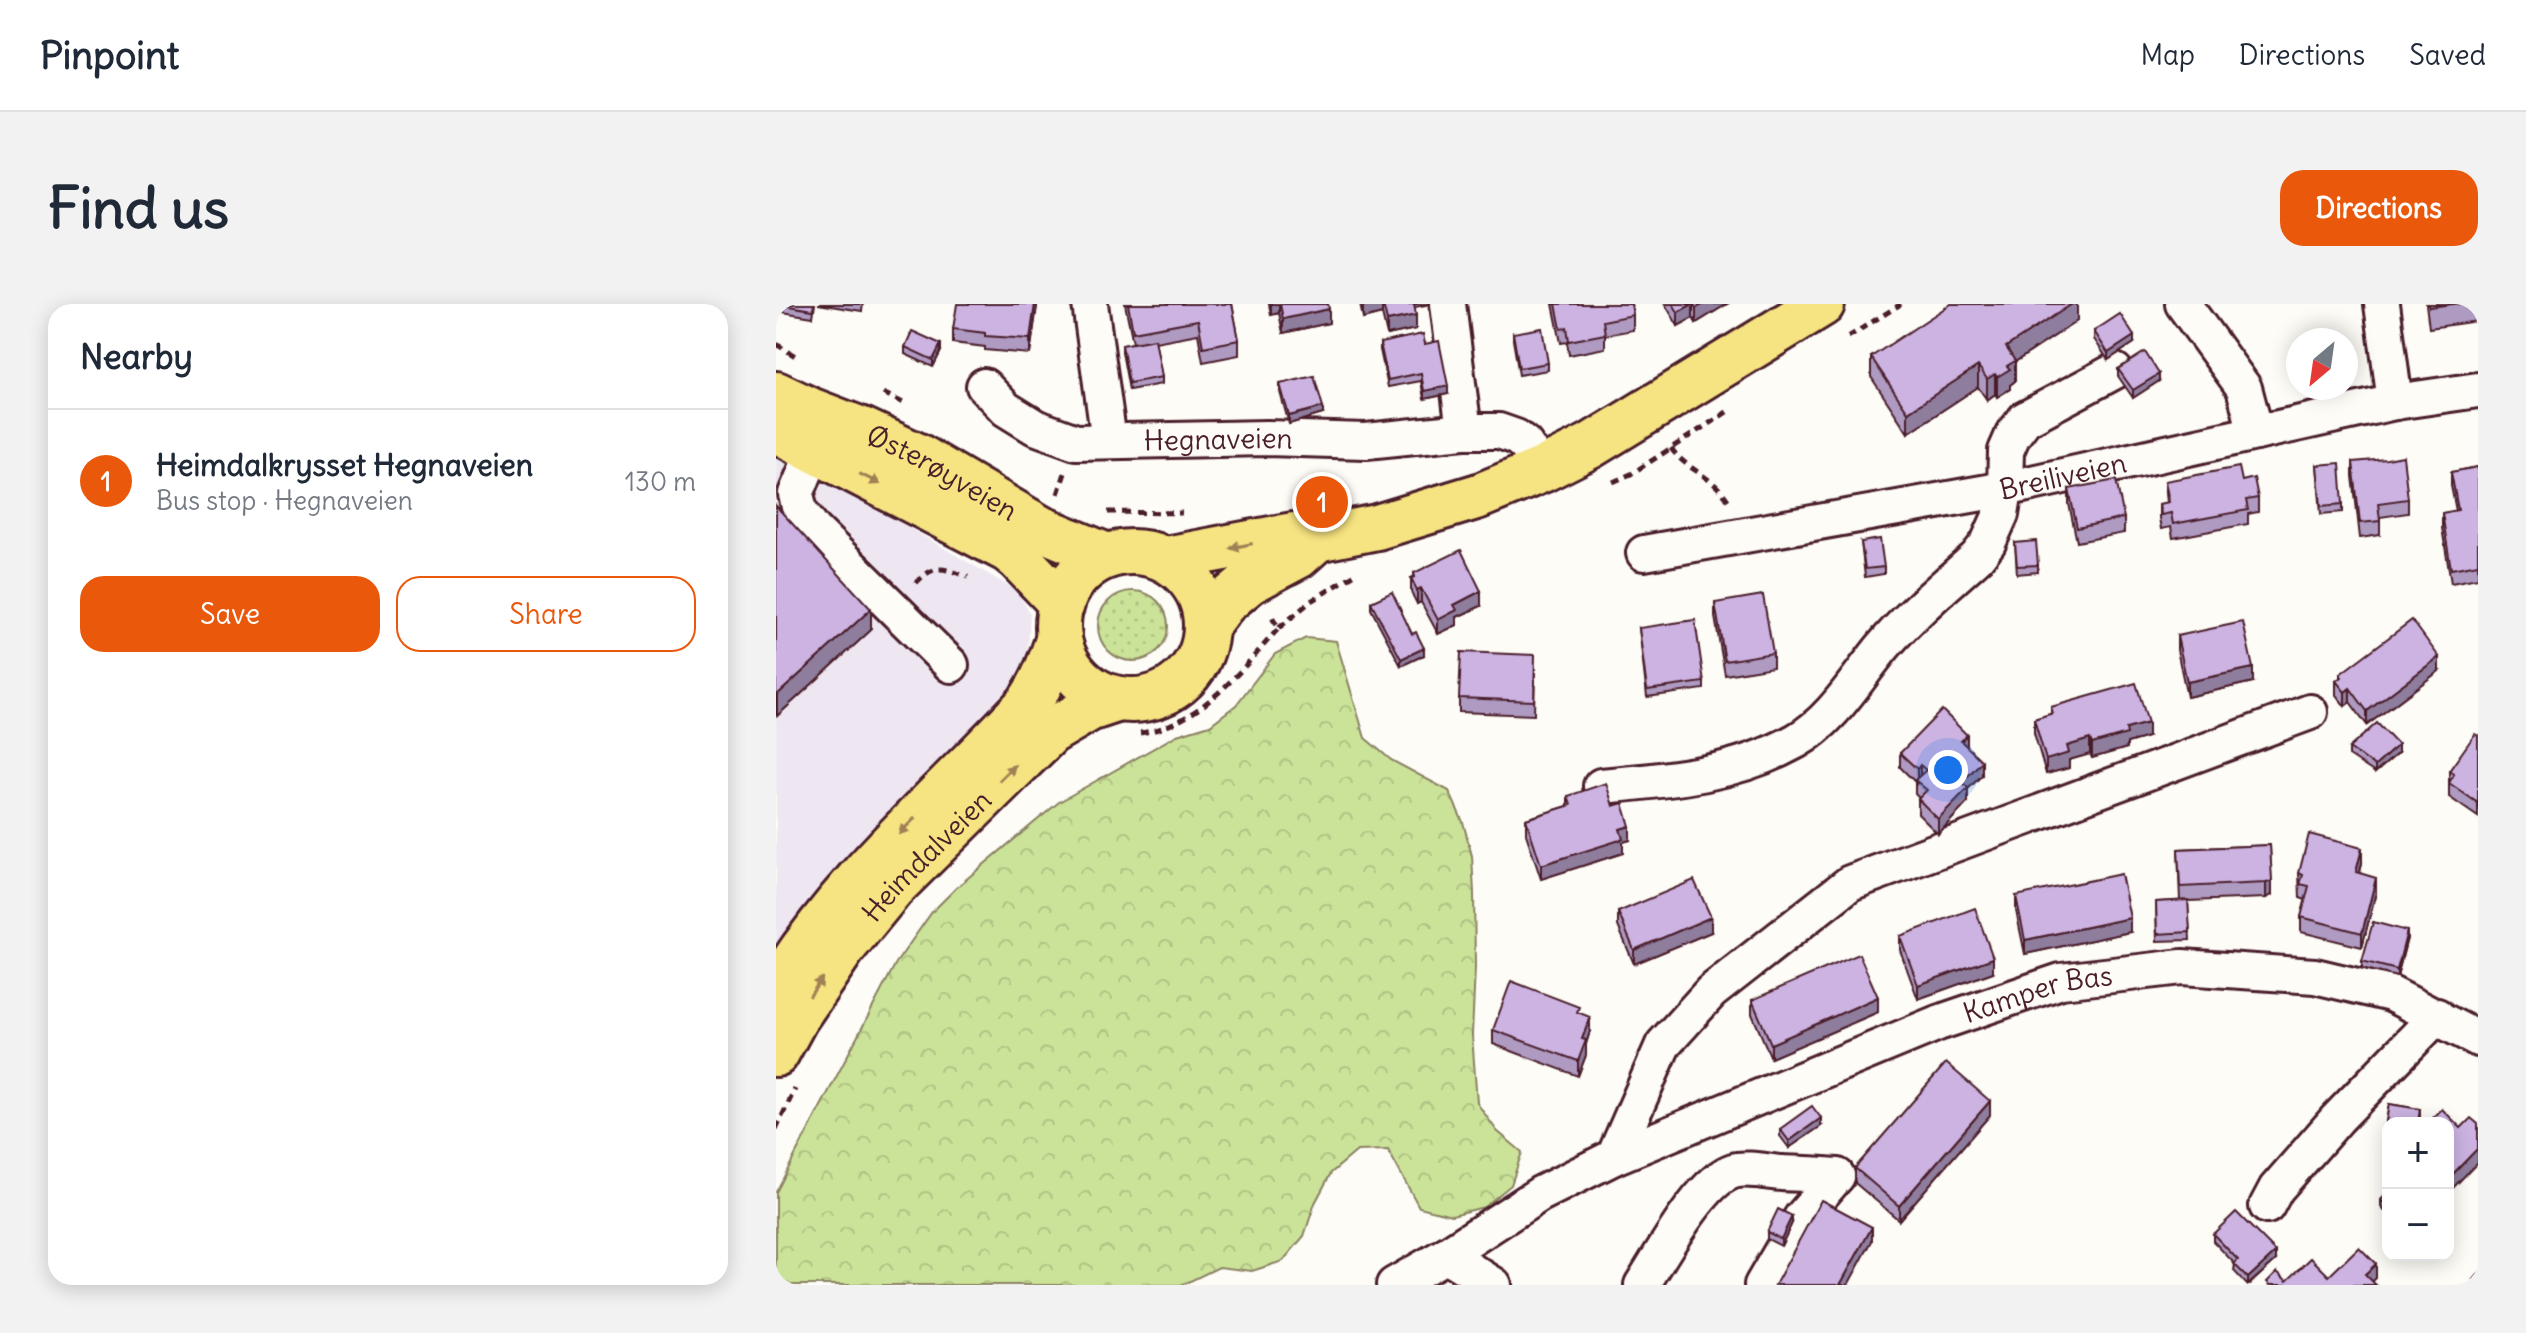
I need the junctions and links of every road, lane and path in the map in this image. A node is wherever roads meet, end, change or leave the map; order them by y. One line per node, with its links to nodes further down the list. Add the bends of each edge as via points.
1 (1090, 304): 15 (street, Hegnaveien)
2 (1448, 304): 12 (street)
3 (1822, 304): 17 (main road)
4 (2183, 304): 13 (street, via 2244,388)
5 (2382, 304): 10 (street)
6 (2115, 371): 18 (street, via 2025,419 2006,451)
7 (984, 386): 15 (street, via 1006,409 1035,427 1076,442)
8 (2478, 390): 10 (street, Breiliveien)
9 (776, 394): 14 (main road, Østerøyveien)
10 (2395, 402): 13 (street, Breiliveien)
11 (776, 430): 14 (main road, Østerøyveien)
12 (1464, 431): 15 (street, Hegnaveien, via 1366,441); 17 (street, Hegnaveien, via 1499,431 1516,437)
13 (2256, 433): 18 (street, Breiliveien)
14 (821, 434): 22 (main road, Østerøyveien, via 862,430 918,456 1040,528); 26 (street, via 796,494 800,511); 27 (main road, Østerøyveien, one-way to 27, via 1008,550)
15 (1109, 441)
16 (1671, 448): 19 (path, via 1724,492)
17 (1542, 470): 20 (main road, via 1427,513)
18 (2005, 489): 19 (street, Breiliveien); 32 (street, via 1996,529 1977,557 1888,640 1823,720 1798,739 1730,769)
19 (1740, 536): 21 (street, Breiliveien)
20 (1317, 539): 23 (main road, one-way to 23, via 1293,535); 28 (main road, via 1298,556 1249,582)
21 (1644, 553)
22 (1107, 556): 23 (main road, via 1145,552); 27 (main road, via 1071,584)
23 (1165, 559): 28 (main road, via 1195,586)
24 (980, 582): 26 (path, via 937,568 926,572)
25 (1264, 605): 31 (path, via 1279,628 1225,687 1191,714 1159,730)
26 (892, 607): 29 (street)
27 (1060, 621): 31 (main road, via 1064,656 1080,678); 33 (main road, Heimdalveien, one-way to 33, via 1043,678 1028,704 855,881)
28 (1207, 625): 31 (main road, via 1200,657 1181,682)
29 (951, 665)
30 (2310, 712): 38 (street, via 1850,883 1711,992 1663,1045)
31 (1126, 716): 36 (main road, Heimdalveien, one-way to 31, via 795,1019 892,888 1050,732 1089,709)
32 (1601, 786)
33 (776, 989)
34 (2437, 1016): 35 (street, Kamper Bas); 38 (street, Kamper Bas, via 2391,994 2315,976 2182,967 2061,981 1938,1023); 39 (street, via 2337,1119)
35 (2478, 1039)
36 (787, 1068): 37 (path)
37 (776, 1129)
38 (1614, 1157): 40 (street, Kamper Bas, via 1540,1194)
39 (2267, 1206)
40 (1446, 1255): 41 (street, Kamper Bas); 42 (street)
41 (1394, 1285)
42 (1494, 1285)
43 (1642, 1285): 44 (street, via 1713,1182 1735,1170 1837,1176 1801,1218)
44 (1762, 1285)

